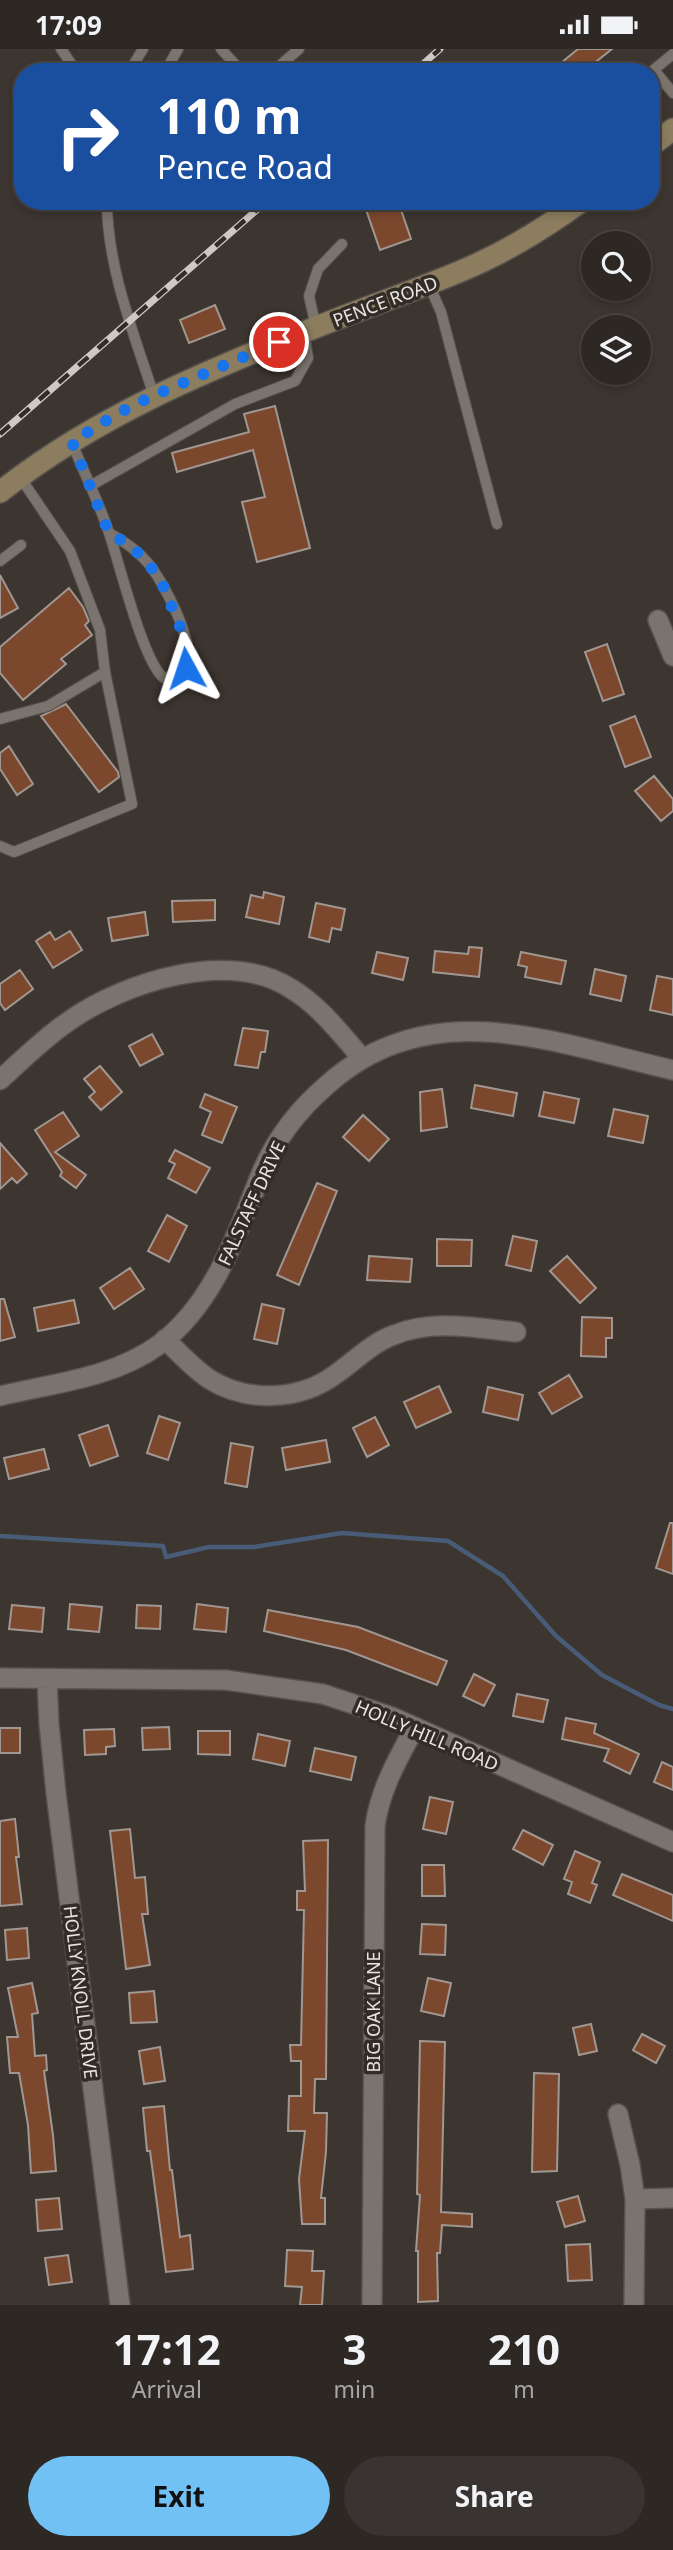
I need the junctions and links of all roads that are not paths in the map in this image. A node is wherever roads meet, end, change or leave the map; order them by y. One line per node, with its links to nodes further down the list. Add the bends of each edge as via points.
1 (221, 49): 3 (lane)
2 (299, 49): 4 (lane)
3 (234, 63)
4 (283, 63)
5 (660, 79): 6 (lane)
6 (673, 93)
7 (107, 210): 12 (lane, via 117,271)
8 (568, 210): 10 (street, PENCE ROAD, via 509,247)
9 (342, 243): 11 (lane, via 318,269 309,296)
10 (428, 284): 11 (street, PENCE ROAD); 17 (lane, via 441,312)
11 (310, 330): 12 (street, PENCE ROAD); 15 (lane, via 308,358 295,381 235,404)
12 (154, 395): 13 (street, PENCE ROAD)
13 (72, 442): 14 (street, PENCE ROAD); 15 (lane)
14 (20, 476): 16 (street, PENCE ROAD); 23 (lane, via 70,551 100,630)
15 (90, 486): 18 (lane)
16 (0, 492)
17 (498, 524)
18 (109, 533): 18 (lane, via 158,674 179,676 186,668 186,641 162,583 147,561)
19 (21, 545): 20 (lane)
20 (0, 561)
21 (658, 619): 22 (street)
22 (673, 656)
23 (105, 672): 24 (lane, via 48,706); 25 (lane, via 132,804 15,852)
24 (0, 719)
25 (0, 846)
26 (362, 1058): 27 (street, FALSTAFF DRIVE, via 421,1036 500,1031); 28 (street, via 328,1018 289,986 254,974 218,971 169,977 91,1008 53,1033); 30 (street, FALSTAFF DRIVE, via 314,1096 277,1144 214,1282)
27 (673, 1070)
28 (0, 1080)
29 (516, 1332): 30 (street, via 444,1325 411,1329 379,1341 313,1387 276,1396 222,1386)
30 (165, 1339): 31 (street, FALSTAFF DRIVE, via 133,1360 103,1372)
31 (0, 1396)
32 (0, 1678): 33 (street, HOLLY HILL ROAD)
33 (47, 1679): 34 (street, HOLLY HILL ROAD, via 261,1684 323,1695); 39 (street, HOLLY KNOLL DRIVE, via 56,1793)
34 (415, 1727): 35 (street, HOLLY HILL ROAD); 40 (street, BIG OAK LANE, via 389,1776 374,1826)
35 (673, 1842)
36 (618, 2114): 37 (street)
37 (635, 2199): 38 (street); 41 (street)
38 (673, 2199)
39 (120, 2305)
40 (372, 2305)
41 (634, 2305)

